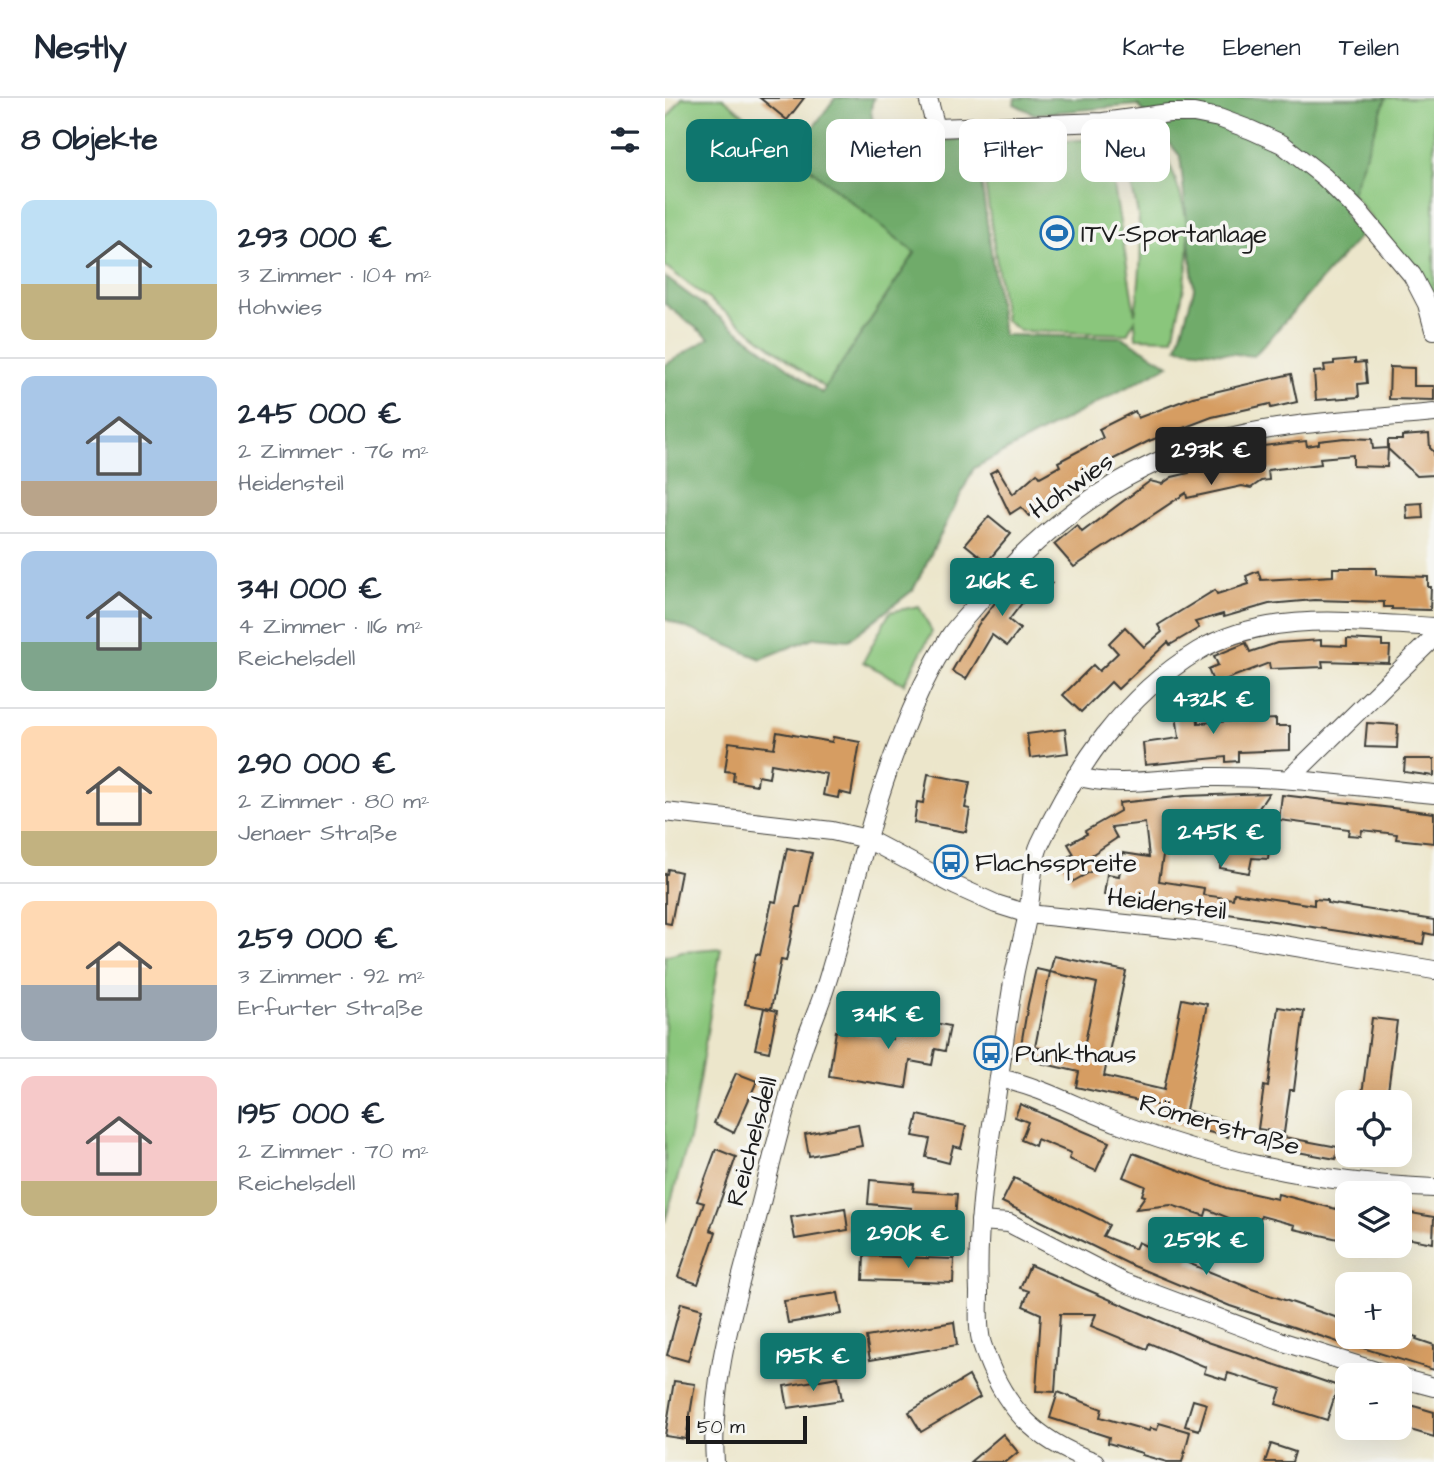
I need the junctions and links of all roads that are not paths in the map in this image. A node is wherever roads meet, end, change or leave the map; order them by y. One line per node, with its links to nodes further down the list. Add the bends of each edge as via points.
1 (928, 98): 2 (street, via 936,128 1103,122 1194,113 1261,134 1282,144 1324,177 1360,213 1412,275)
2 (1434, 330)
3 (1434, 414): 10 (street, Hohwies, via 1300,424 1212,441 1122,478 1087,500 1007,569 951,635 899,740)
4 (1434, 627): 6 (street, via 1292,624 1258,628 1210,645 1147,688 1103,736)
5 (1434, 637): 7 (street)
6 (1076, 776): 7 (street, via 1101,782); 11 (street, via 1038,848)
7 (1289, 779): 8 (street)
8 (1434, 794)
9 (665, 812): 10 (street, Heidensteil)
10 (867, 839): 11 (street, Heidensteil, via 956,886); 19 (street, Reichelsdell, via 846,922 798,1067 722,1356 713,1439)
11 (1028, 914): 12 (street, Heidensteil, via 1205,932); 13 (street)
12 (1434, 971)
13 (999, 1078): 14 (street, Römerstraße, via 1043,1090 1118,1123 1252,1164 1345,1182); 15 (street)
14 (1434, 1188)
15 (980, 1220): 16 (street, via 1009,1223 1123,1282); 20 (street, via 981,1340 994,1375 1018,1415 1051,1442)
16 (1351, 1363)
17 (1412, 1381): 18 (street)
18 (1434, 1387)
19 (715, 1462)
20 (1095, 1462)

